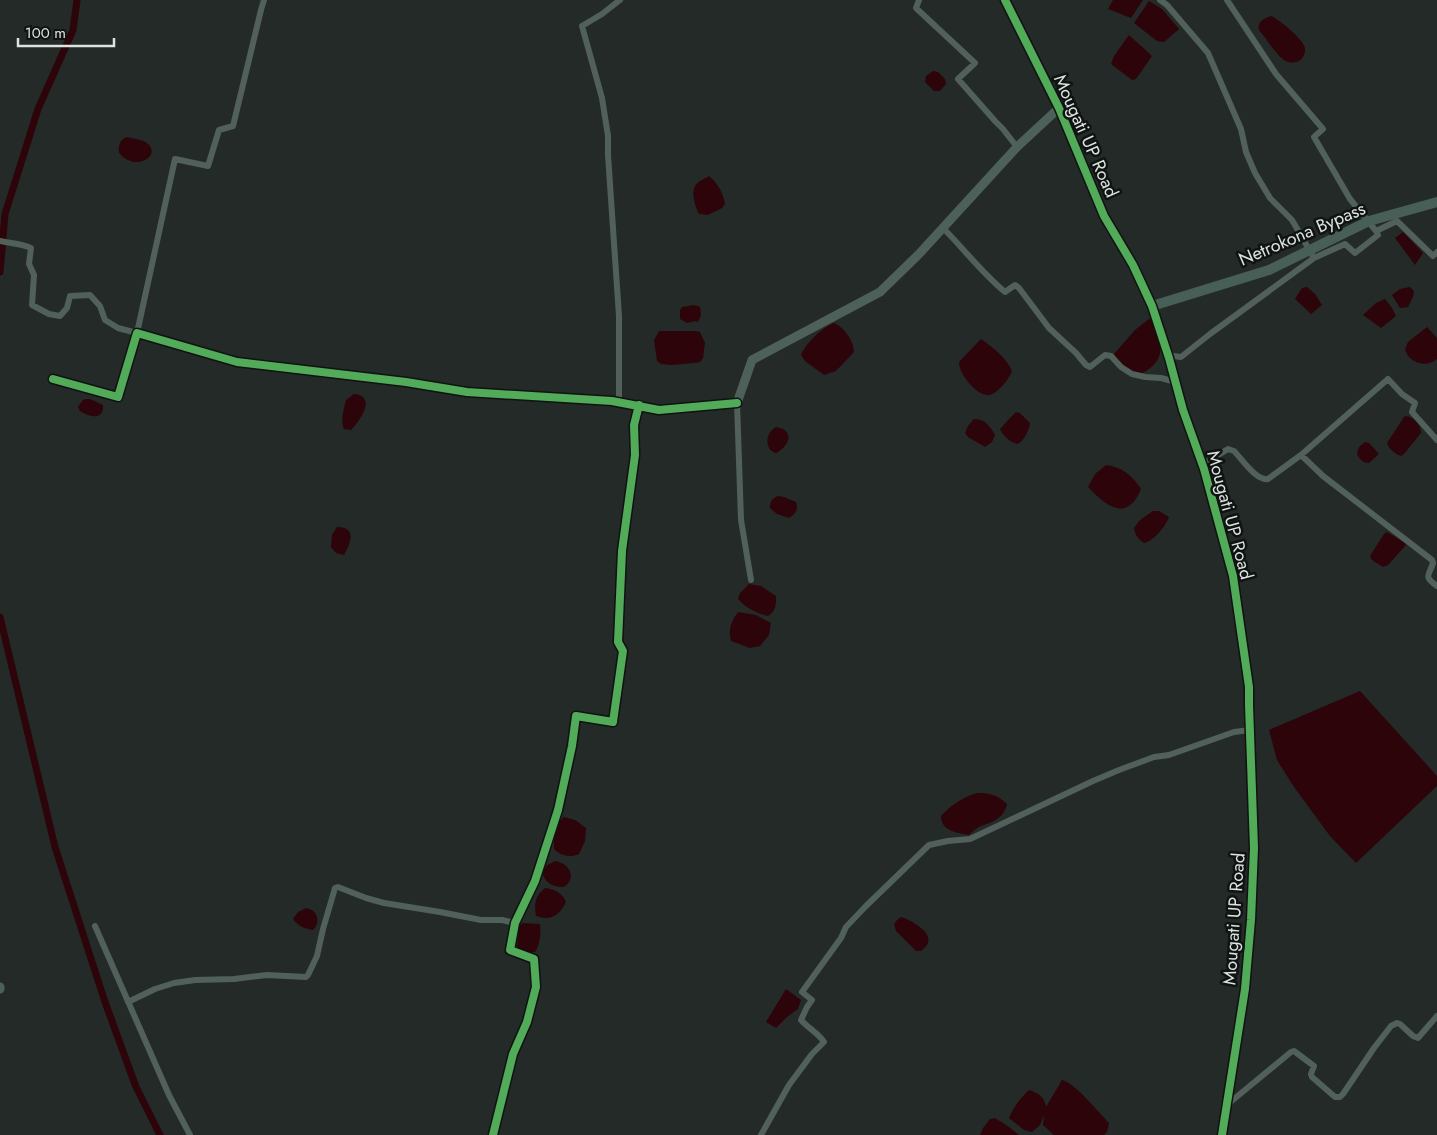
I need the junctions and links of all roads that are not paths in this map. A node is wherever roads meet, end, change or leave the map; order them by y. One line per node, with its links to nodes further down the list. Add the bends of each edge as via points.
1 (264, 0): 17 (street, via 233,126 219,130 208,166 175,158)
2 (620, 0): 21 (street, via 582,26 602,98 608,136 619,316)
3 (919, 0): 8 (street, via 916,8 975,63 958,79)
4 (1006, 0): 7 (street, Mougati UP Road)
5 (1160, 0): 15 (street, via 1208,53 1241,129 1255,173 1270,198 1292,220)
6 (1227, 0): 10 (street, via 1276,74 1323,128 1314,137 1350,199)
7 (1059, 108): 8 (street); 16 (street, Mougati UP Road, via 1104,216 1133,265)
8 (1017, 147): 11 (street)
9 (1437, 202): 10 (main road, Netrokona Bypass)
10 (1369, 222): 12 (street); 15 (main road, Netrokona Bypass)
11 (943, 228): 20 (street, via 1005,292 1015,285 1019,288 1049,328 1086,365 1090,367 1105,355 1111,356 1132,374); 22 (street, via 880,292 752,360)
12 (1376, 231): 14 (street, via 1397,221 1433,256); 15 (street, via 1378,235 1355,253 1345,244)
13 (0, 241): 17 (street, via 26,244 31,248 28,264 34,275 32,305 60,316 67,308 70,296 90,295 100,306 105,320 118,328)
14 (1437, 252)
15 (1312, 254): 16 (main road, Netrokona Bypass); 18 (street, via 1181,357)
16 (1152, 306): 18 (street, Mougati UP Road)
17 (137, 333): 19 (street, via 118,397); 21 (street, via 237,362 467,392)
18 (1169, 358): 20 (street, Mougati UP Road)
19 (53, 379)
20 (1176, 382): 26 (street, Mougati UP Road)
21 (619, 402): 23 (street)
22 (737, 404): 23 (street, via 659,410); 27 (street, via 741,520)
23 (639, 405): 30 (street, via 634,425 635,456 622,551 618,642 623,651 613,722 576,716 558,810 535,881)
24 (1437, 440): 25 (street, via 1412,412 1415,403 1388,379)
25 (1301, 455): 26 (street, via 1263,480 1228,449); 28 (street, via 1323,476 1432,560 1428,577)
26 (1202, 465): 29 (street, Mougati UP Road, via 1233,576 1249,687)
27 (751, 580)
28 (1437, 586)
29 (1250, 730): 34 (street, Mougati UP Road, via 1254,848 1251,920 1245,989); 37 (street, via 1234,732 1119,770 970,839 929,845 846,928 802,992 812,1000 801,1020 824,1042 789,1085)
30 (515, 923): 32 (street, via 384,903 338,887 335,888 317,956 306,977 195,980 155,989); 36 (street, via 510,950 534,959 536,987)
31 (95, 926): 32 (street)
32 (128, 1002): 35 (street)
33 (1437, 1016): 34 (street, via 1418,1038 1400,1024 1390,1026 1340,1097 1335,1097 1310,1074 1314,1066 1294,1051)
34 (1228, 1104): 38 (street, Mougati UP Road)
35 (190, 1135)
36 (493, 1135)
37 (761, 1135)
38 (1222, 1135)

